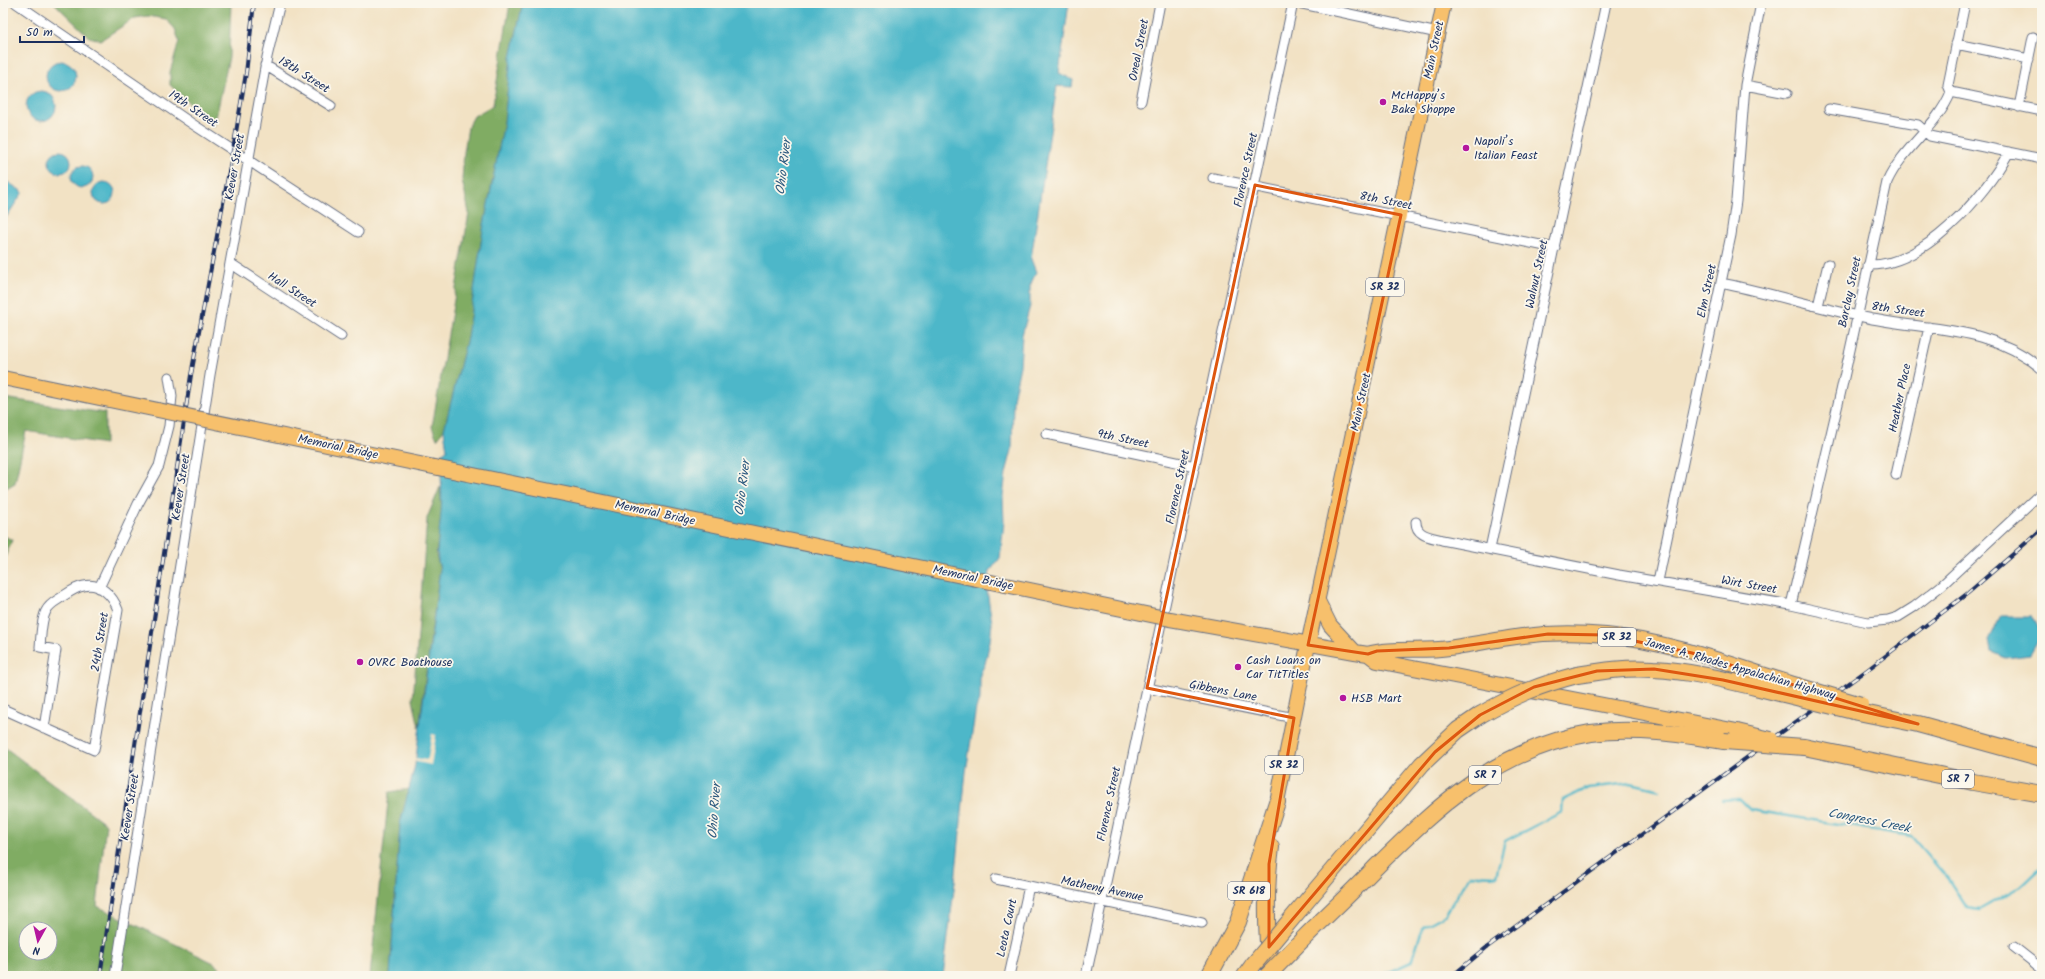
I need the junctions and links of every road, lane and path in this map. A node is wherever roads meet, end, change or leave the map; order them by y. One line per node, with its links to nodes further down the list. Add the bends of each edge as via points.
1 (16, 3): 26 (street, 19th Street)
2 (280, 3): 14 (street, Keever Street)
3 (1160, 3): 18 (street, Oneal Street)
4 (1293, 3): 28 (street, Florence Street)
5 (1298, 3): 10 (street)
6 (1444, 3): 10 (main road, Main Street / SR 32)
7 (1606, 3): 31 (street, Walnut Street)
8 (1762, 3): 15 (street, Elm Street)
9 (1965, 3): 12 (street, Barclay Street)
10 (1438, 33): 29 (main road, Main Street / SR 32)
11 (2033, 37): 13 (street)
12 (1956, 44): 13 (street); 16 (street, Barclay Street, via 1948,85)
13 (2029, 59): 20 (street)
14 (265, 65): 19 (street, 18th Street); 26 (street, Keever Street)
15 (1745, 85): 17 (street); 35 (street, Elm Street, via 1736,201)
16 (1951, 92): 20 (street); 23 (street, Barclay Street, via 1942,112)
17 (1787, 93)
18 (1141, 101)
19 (331, 106)
20 (2019, 107): 22 (street)
21 (1828, 108): 23 (street, via 1918,125)
22 (2042, 111)
23 (1925, 130): 24 (street, via 1930,136); 34 (street, Barclay Street, via 1900,159 1887,182)
24 (2009, 152): 25 (street); 34 (street, via 1999,170 1965,211 1934,239 1904,258 1880,265)
25 (2042, 159)
26 (249, 160): 30 (street, 19th Street); 32 (street, Keever Street)
27 (1213, 178): 28 (street, 8th Street)
28 (1255, 185): 29 (street, 8th Street); 44 (street, Florence Street)
29 (1401, 215): 31 (street, 8th Street); 51 (main road, Main Street / SR 32)
30 (358, 232)
31 (1555, 248): 48 (street, Walnut Street)
32 (230, 264): 39 (street, Hall Street); 71 (street, Keever Street)
33 (1828, 264): 36 (street)
34 (1868, 265): 37 (street, Barclay Street)
35 (1721, 283): 36 (street, 8th Street); 49 (street, Elm Street)
36 (1818, 306): 37 (street, 8th Street)
37 (1857, 316): 38 (street, 8th Street); 52 (street, Barclay Street)
38 (1929, 327): 40 (street, 8th Street, via 1964,332 1999,342 2017,350); 45 (street, Heather Place)
39 (341, 336)
40 (2042, 369)
41 (169, 377): 50 (street, via 172,396 159,466 138,504)
42 (3, 378): 53 (main road, Memorial Bridge, bridge, via 1170,619)
43 (1046, 434): 44 (street, 9th Street)
44 (1194, 466): 55 (street, Florence Street)
45 (1896, 475)
46 (2042, 492): 52 (street, Wirt Street, via 1941,586 1898,617 1868,622)
47 (1416, 522): 48 (street, Wirt Street, via 1417,530 1426,536)
48 (1490, 549): 49 (street, Wirt Street)
49 (1658, 581): 52 (street, Wirt Street)
50 (99, 588): 59 (street, via 84,585 52,603 45,612 40,647 56,650); 59 (street, 24th Street, via 109,594 118,610 94,750)
51 (1318, 601): 53 (main road, Main Street / SR 32); 54 (main road, SR 32, via 1330,625)
52 (1791, 605)
53 (1308, 645): 54 (main road, James A. Rhodes Appalachian Highway / SR 32); 58 (main road, Main Street / SR 32)
54 (1362, 653): 56 (main road, James A. Rhodes Appalachian Highway / SR 32, via 1449,648 1548,634 1606,635 1692,653); 60 (main road, James A. Rhodes Appalachian Highway / SR 32, bridge, via 1377,661 1736,731)
55 (1147, 688): 58 (street, Gibbens Lane); 66 (street, Florence Street)
56 (1790, 690): 61 (highway, bridge); 70 (highway, bridge, via 1654,669 1613,669 1577,675 1534,687 1506,700 1458,730 1422,764)
57 (3, 709): 59 (street, 24th Street)
58 (1294, 718): 63 (main road, Main Street / SR 32)
59 (44, 728)
60 (1804, 748): 62 (highway, SR 7 / SR 7); 75 (highway, SR 7, bridge, via 1649,731 1610,732 1555,741 1519,756 1450,797)
61 (2042, 758)
62 (2042, 794)
63 (1277, 802): 74 (highway, SR 618, via 1238,922); 76 (highway, SR 618, via 1268,889 1267,922)
64 (996, 879): 65 (street, Matheny Avenue)
65 (1029, 886): 66 (street, Matheny Avenue); 72 (street, Leota Court)
66 (1101, 901): 67 (street, Matheny Avenue); 73 (street, Florence Street)
67 (1202, 923)
68 (2014, 947): 69 (street)
69 (2042, 969)
70 (1249, 970)
71 (115, 976)
72 (1009, 976)
73 (1086, 976)
74 (1209, 976)
75 (1267, 976)
76 (1271, 976)

